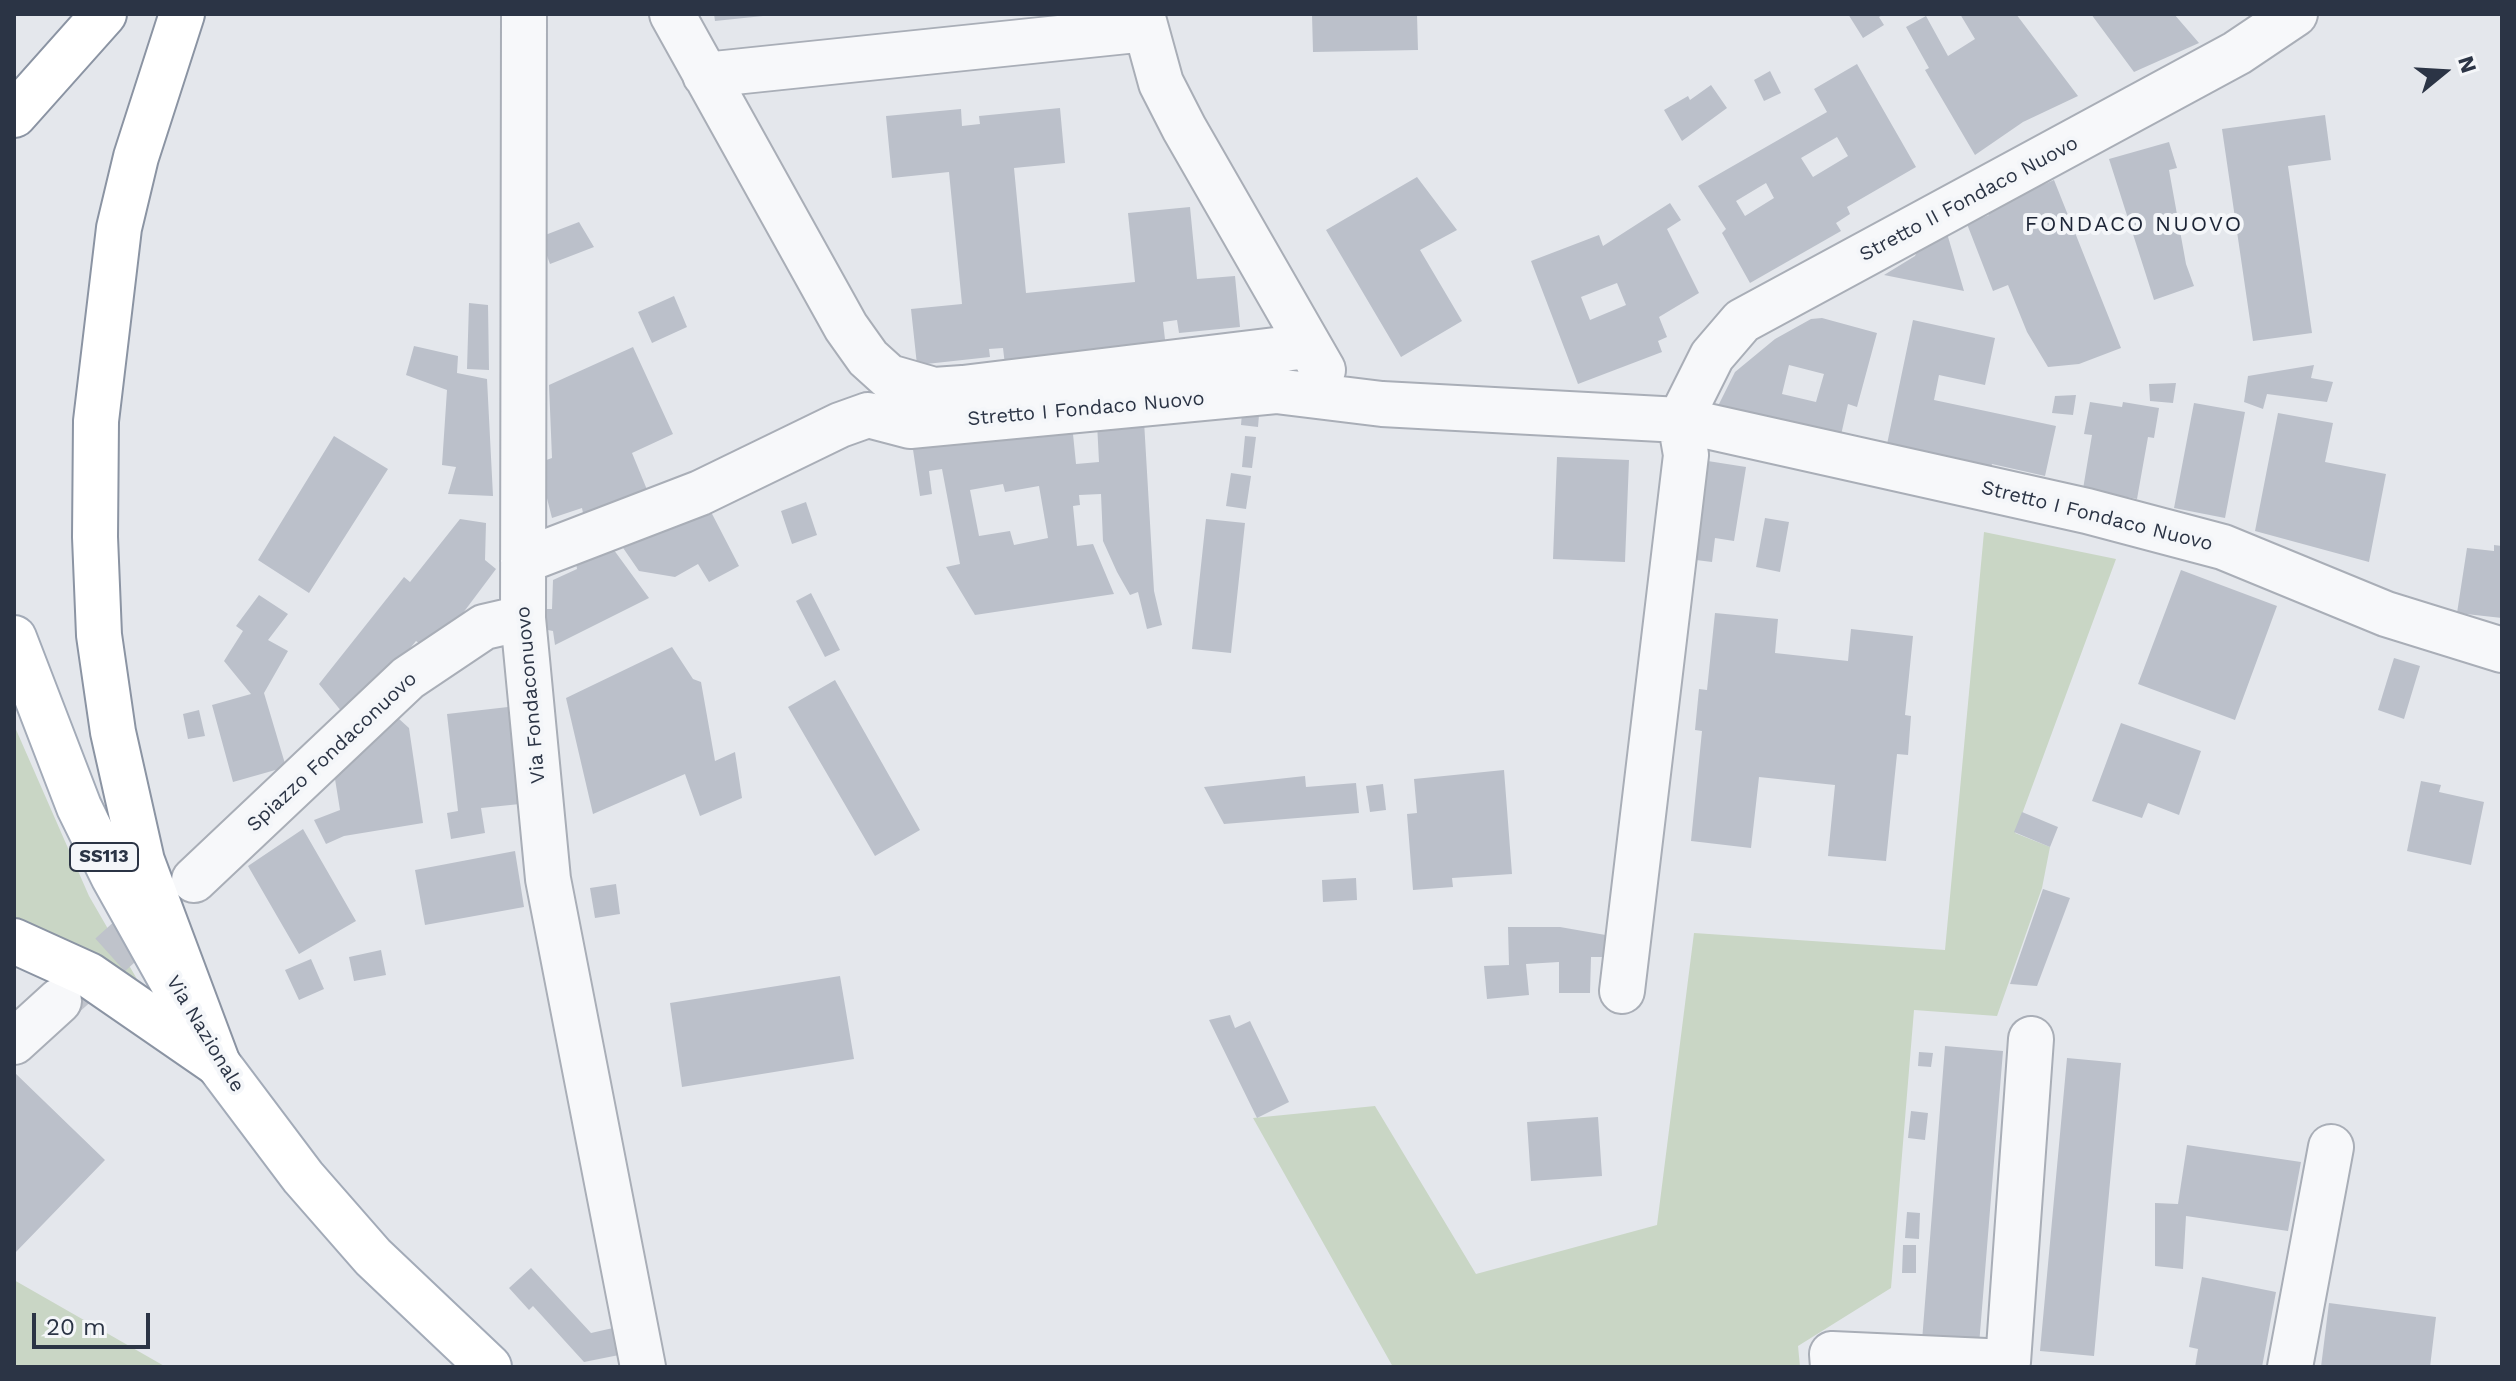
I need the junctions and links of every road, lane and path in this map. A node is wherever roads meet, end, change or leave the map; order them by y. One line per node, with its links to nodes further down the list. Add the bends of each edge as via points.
1 (104, 14): 8 (main road)
2 (182, 14): 22 (main road, via 119,228 96,421 95,537 99,635 113,732 139,846)
3 (524, 14): 12 (street, Via Fondaconuovo)
4 (672, 14): 7 (street)
5 (2295, 14): 11 (street, Stretto II Fondaco Nuovo, via 2224,61 1742,321 1712,356)
6 (1144, 22): 7 (street); 9 (street, via 1161,83)
7 (705, 75): 9 (street, via 846,327 889,377 934,390 963,388)
8 (14, 115)
9 (1308, 346): 10 (street)
10 (1340, 399): 11 (street, Stretto I Fondaco Nuovo); 12 (street, Stretto I Fondaco Nuovo, via 1276,391 910,426 868,415 700,493)
11 (1680, 420): 15 (street, Stretto I Fondaco Nuovo, via 2087,511 2223,547 2386,614); 18 (street, via 1686,455)
12 (523, 561): 13 (street, Via Fondaconuovo)
13 (523, 618): 16 (street, Spiazzo Fondaconuovo, via 484,627 408,678); 25 (street, Via Fondaconuovo, via 548,879)
14 (14, 638): 22 (main road, Via Nazionale / SS113, via 79,807)
15 (2502, 650)
16 (194, 880)
17 (14, 941): 22 (main road, via 89,975)
18 (1622, 991)
19 (59, 1001): 21 (street)
20 (2031, 1039): 26 (street, via 2008,1362 1832,1354)
21 (14, 1042)
22 (218, 1064): 24 (main road, Via Nazionale / SS113, via 303,1177 373,1257)
23 (2331, 1147): 27 (street)
24 (489, 1367)
25 (643, 1367)
26 (1833, 1367)
27 (2290, 1367)

